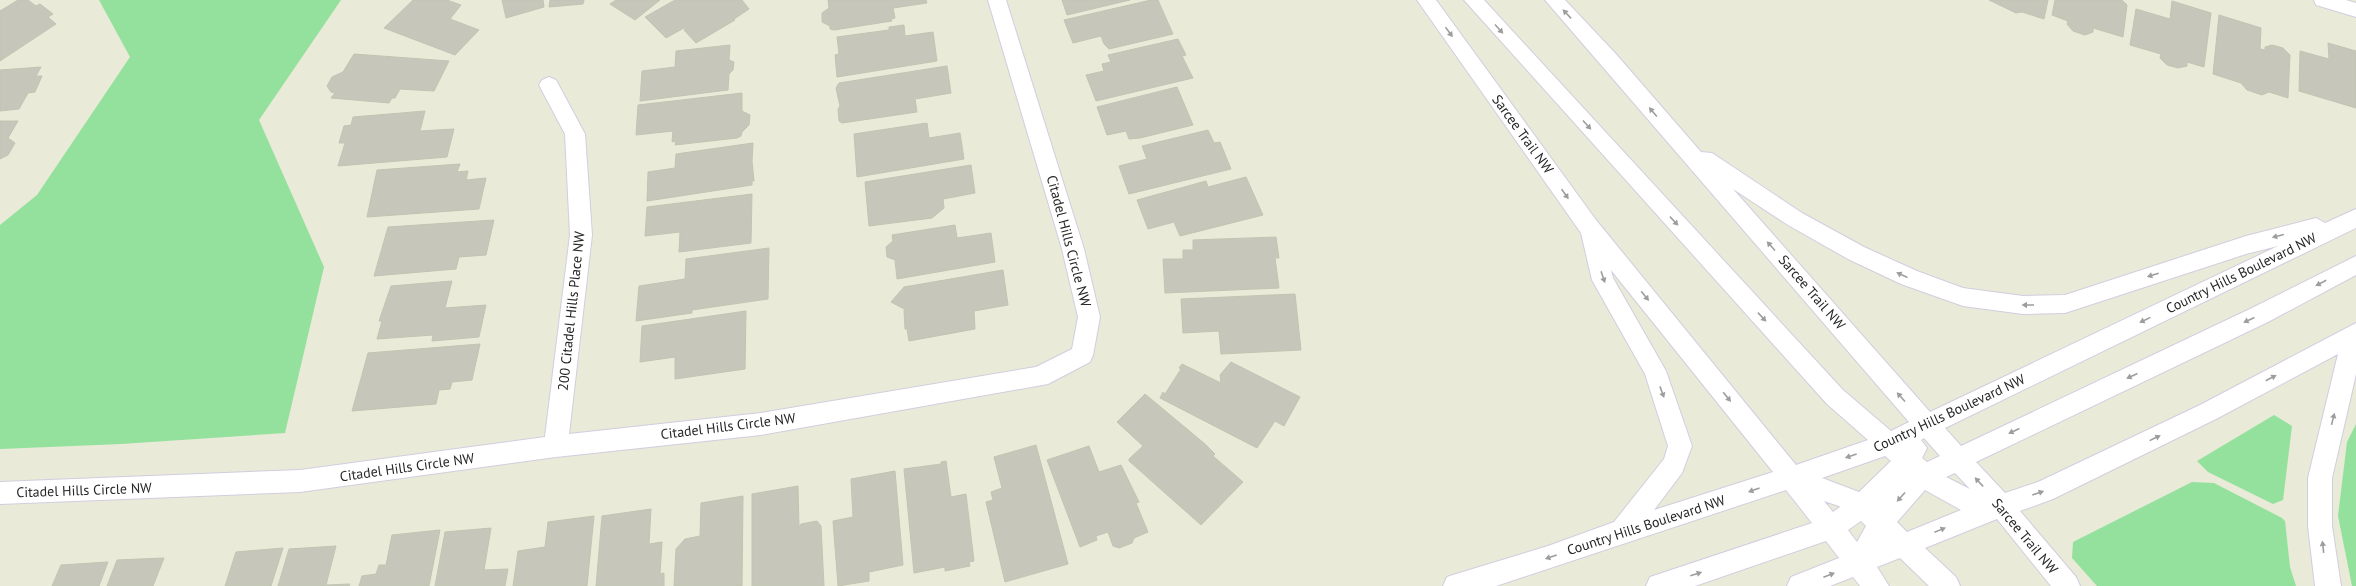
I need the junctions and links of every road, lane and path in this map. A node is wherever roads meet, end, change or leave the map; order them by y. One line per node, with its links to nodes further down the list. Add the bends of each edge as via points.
1 (997, 0): 15 (main road, Citadel Hills Circle NW, via 1073,249 1089,318 1082,355 1040,377 761,424)
2 (1426, 0): 10 (main road, Sarcee Trail NW, one-way to 10)
3 (1473, 0): 14 (main road, one-way to 14, via 1835,397)
4 (1554, 0): 8 (main road, Sarcee Trail NW, one-way to 4, via 1608,58)
5 (2323, 0): 6 (main road)
6 (2356, 10)
7 (550, 85): 15 (main road, 200 Citadel Hills Place NW, via 575,134 581,235)
8 (1679, 142): 9 (main road, one-way to 8, via 2246,245 2065,304 2023,305 1963,297 1909,278 1795,219); 13 (main road, Sarcee Trail NW, one-way to 8)
9 (2356, 217): 13 (main road, Country Hills Boulevard NW, one-way to 13)
10 (1588, 226): 18 (main road, Sarcee Trail NW, one-way to 18); 24 (main road, one-way to 24, via 1603,280 1654,370 1680,446 1674,465)
11 (2356, 265): 16 (main road, one-way to 16, via 2260,315)
12 (2355, 333): 20 (main road, one-way to 12, via 2044,491 2208,412); 33 (main road, one-way to 12, via 2320,526 2320,478)
13 (1927, 426): 14 (main road, Country Hills Boulevard NW); 16 (main road, Sarcee Trail NW); 17 (main road)
14 (1888, 444): 17 (main road); 18 (main road, Country Hills Boulevard NW, one-way to 18)
15 (556, 446): 19 (main road, Citadel Hills Circle NW, via 300,481)
16 (1957, 459): 17 (main road); 20 (main road, Sarcee Trail NW, one-way to 16)
17 (1916, 468): 20 (main road, via 1961,499); 21 (main road); 22 (main road, one-way to 22, via 1902,495)
18 (1791, 477): 21 (main road, via 1847,498); 23 (main road, Sarcee Trail NW); 24 (main road, Country Hills Boulevard NW, one-way to 24)
19 (0, 493)
20 (2001, 506): 25 (main road, one-way to 20); 32 (main road, Sarcee Trail NW)
21 (1861, 508): 22 (main road); 23 (main road)
22 (1881, 523): 25 (main road); 26 (main road)
23 (1831, 528): 26 (main road, Sarcee Trail NW); 28 (main road, one-way to 23)
24 (1622, 531): 27 (main road, Country Hills Boulevard NW, one-way to 27, via 1548,558)
25 (1904, 544): 26 (main road); 31 (main road)
26 (1859, 564): 29 (main road, one-way to 26); 30 (main road, Sarcee Trail NW)
27 (1456, 586)
28 (1659, 586)
29 (1800, 586)
30 (1876, 586)
31 (1947, 586)
32 (2067, 586)
33 (2328, 586)

